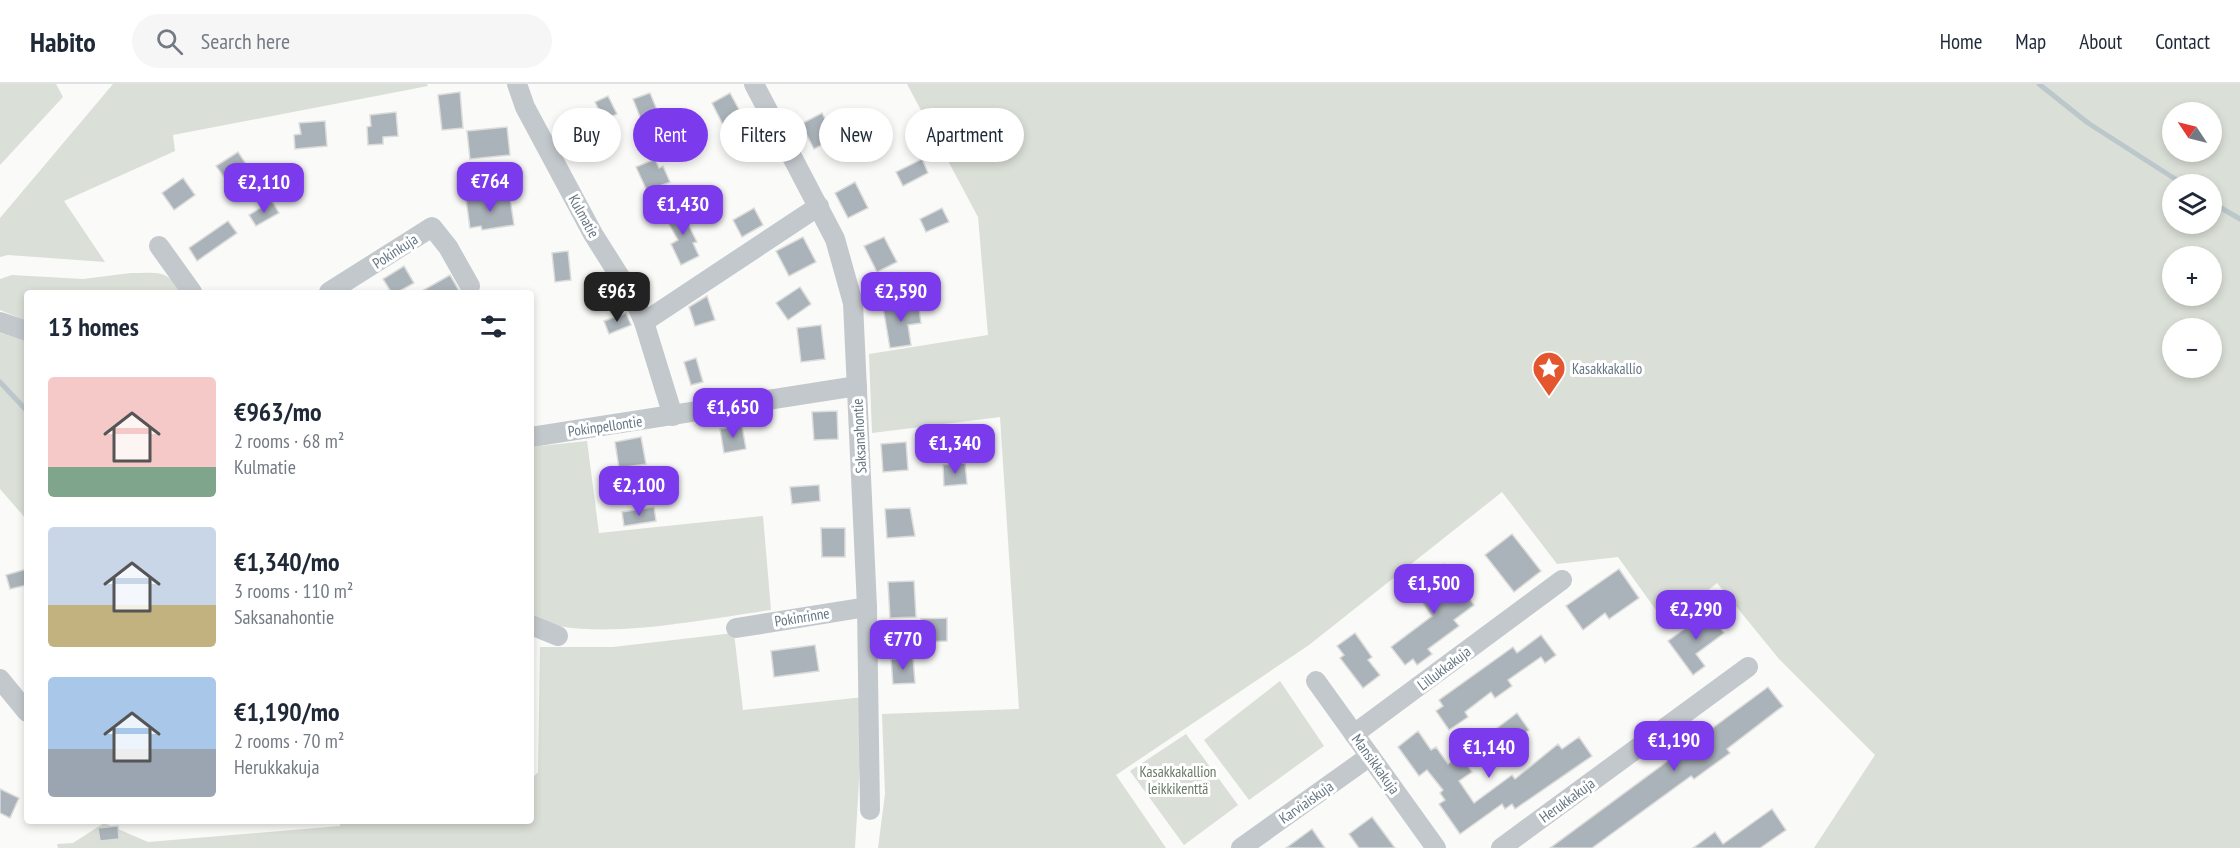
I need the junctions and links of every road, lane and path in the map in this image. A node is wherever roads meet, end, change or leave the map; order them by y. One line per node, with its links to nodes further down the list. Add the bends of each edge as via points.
1 (517, 84): 9 (street, Kulmatie, via 542,139)
2 (754, 84): 3 (street, Saksanahontie)
3 (819, 206): 9 (street); 11 (street, Saksanahontie, via 835,239 854,303)
4 (159, 246): 6 (street)
5 (470, 286): 7 (street, Pokinkuja, via 432,227)
6 (191, 290)
7 (331, 290)
8 (0, 322): 10 (street)
9 (644, 322): 12 (street, Kulmatie)
10 (24, 330)
11 (857, 386): 12 (street, Pokinpellontie); 15 (street, Saksanahontie)
12 (673, 416): 13 (street, Pokinpellontie)
13 (534, 437)
14 (1562, 580): 23 (street, Lillukkakuja)
15 (867, 607): 17 (street, Pokinrinne); 25 (street, Saksanahontie)
16 (534, 626): 18 (street)
17 (736, 628)
18 (558, 636)
19 (1748, 667): 28 (street, Herukkakuja)
20 (0, 679): 22 (street)
21 (1316, 681): 23 (street, Mansikkakuja)
22 (24, 708)
23 (1354, 734): 24 (street, Mansikkakuja)
24 (1370, 756): 26 (street, Karviaiskuja); 27 (street, Mansikkakuja)
25 (870, 810)
26 (1241, 848)
27 (1436, 848)
28 (1502, 848)

